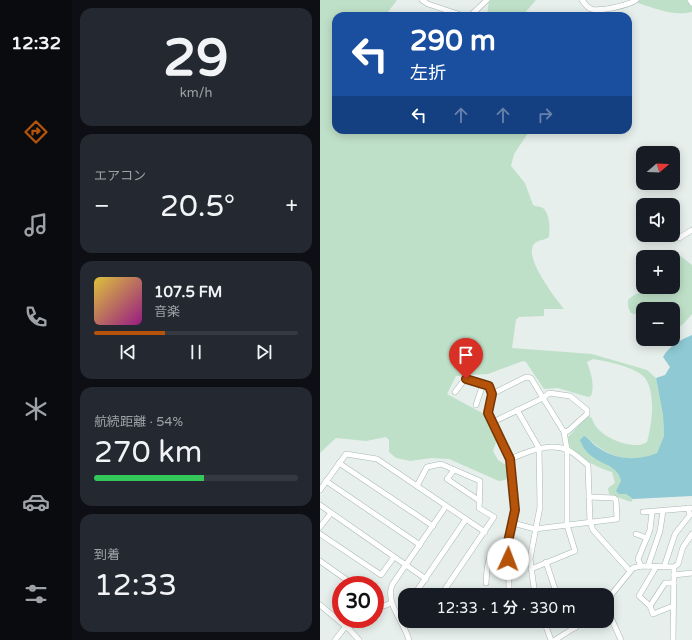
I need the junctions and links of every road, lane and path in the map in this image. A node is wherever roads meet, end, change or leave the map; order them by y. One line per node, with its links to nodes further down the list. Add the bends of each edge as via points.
1 (422, 0): 7 (street)
2 (487, 0): 8 (street)
3 (582, 0): 4 (street, via 588,8 598,10)
4 (636, 0)
5 (690, 0): 6 (street)
6 (692, 3)
7 (452, 12)
8 (474, 12)
9 (692, 230): 10 (street)
10 (680, 237)
11 (483, 384): 12 (street, via 465,379); 13 (street, via 488,385); 15 (street)
12 (455, 392)
13 (492, 394): 14 (street, via 528,377); 17 (street, via 488,411)
14 (543, 398): 16 (street); 18 (street); 18 (street, via 549,394 570,396 587,410 587,414)
15 (476, 405)
16 (517, 410): 17 (street); 19 (street)
17 (493, 422): 21 (street)
18 (564, 432): 20 (street)
19 (539, 448): 20 (street); 21 (street); 42 (street, via 540,507)
20 (567, 450): 27 (street, via 589,467); 39 (street)
21 (510, 459): 38 (street, via 515,506)
22 (339, 463): 24 (street); 25 (street, via 346,454 377,459); 40 (street)
23 (454, 470): 25 (street, via 441,464 427,467); 28 (street, via 480,480); 28 (street, via 447,479)
24 (326, 482): 26 (street); 48 (street)
25 (417, 486): 30 (street)
26 (320, 490)
27 (589, 497): 37 (street); 37 (street, via 614,498 617,519)
28 (480, 501): 43 (street, via 479,508 494,517)
29 (320, 505): 35 (street)
30 (446, 506): 36 (street); 40 (street)
31 (690, 508): 32 (street); 57 (street, via 690,515 675,534)
32 (663, 511): 34 (street); 55 (street, via 660,531)
33 (643, 512): 34 (street)
34 (652, 512): 47 (street)
35 (330, 513): 41 (street); 50 (street)
36 (466, 519): 43 (street); 64 (street)
37 (590, 522): 39 (street); 60 (street, via 595,532)
38 (513, 523): 42 (street); 49 (street)
39 (567, 525): 42 (street); 52 (street, via 575,551)
40 (433, 526): 48 (street)
41 (320, 527)
42 (535, 529): 59 (street, via 530,552)
43 (485, 532): 68 (street)
44 (320, 534): 50 (street, via 381,575)
45 (636, 534): 47 (street)
46 (692, 534): 58 (street, via 683,547 678,564)
47 (647, 538): 54 (street, via 638,558)
48 (420, 545): 53 (street)
49 (508, 551): 65 (street, via 496,550 490,555); 69 (street)
50 (394, 557): 53 (street)
51 (320, 561): 63 (street)
52 (546, 562): 59 (street); 71 (street)
53 (406, 565): 64 (street); 73 (street, via 392,585)
54 (641, 566): 55 (street); 60 (street)
55 (648, 566): 56 (street)
56 (656, 566): 57 (street); 76 (street, via 639,596)
57 (664, 567): 58 (street)
58 (674, 567): 62 (street)
59 (531, 569): 70 (street)
60 (630, 571): 72 (street)
61 (692, 573): 62 (street)
62 (674, 575): 66 (street)
63 (341, 576)
64 (426, 579): 67 (street)
65 (486, 583)
66 (674, 583): 76 (street, via 665,583); 77 (street)
67 (419, 588)
68 (446, 588)
69 (509, 588)
70 (534, 588)
71 (555, 588)
72 (614, 591)
73 (391, 603): 75 (street); 86 (street, via 406,628)
74 (320, 605): 78 (street)
75 (384, 606)
76 (650, 606): 77 (street, via 653,614)
77 (673, 606): 90 (street)
78 (332, 615)
79 (614, 624): 89 (street)
80 (344, 628): 84 (street)
81 (348, 628): 85 (street)
82 (547, 628): 87 (street)
83 (575, 628): 88 (street)
84 (335, 640)
85 (359, 640)
86 (409, 640)
87 (551, 640)
88 (555, 640)
89 (621, 640)
90 (672, 640)

